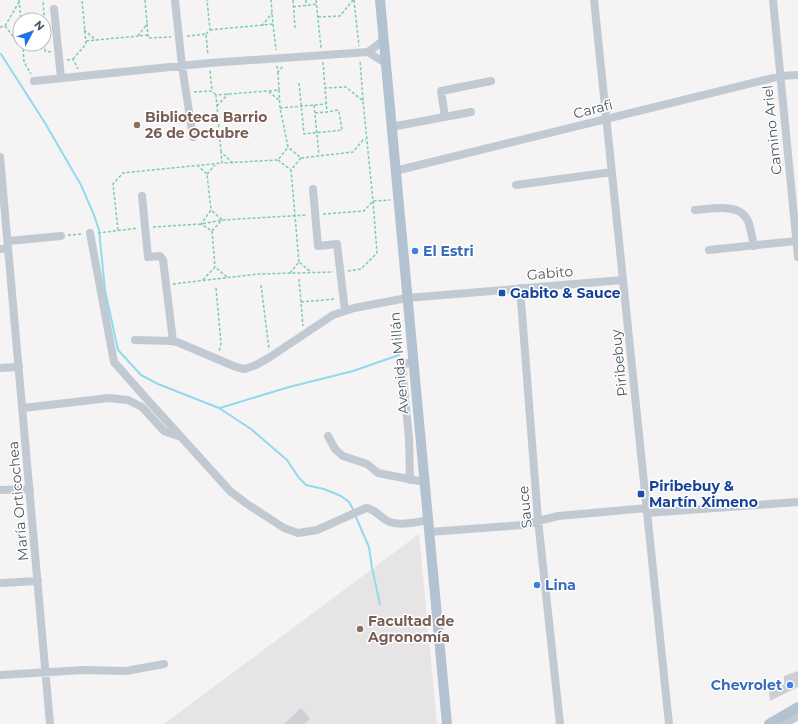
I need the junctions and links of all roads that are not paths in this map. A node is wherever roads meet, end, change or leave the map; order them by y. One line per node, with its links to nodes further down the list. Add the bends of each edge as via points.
1 (176, 0): 9 (street)
2 (380, 0): 6 (main road, Avenida Millán)
3 (594, 0): 17 (street, Piribebuy)
4 (773, 0): 11 (street, Camino Ariel)
5 (54, 9): 12 (street)
6 (384, 40): 7 (street); 8 (main road, Avenida Millán)
7 (364, 53): 8 (street); 9 (street)
8 (385, 63): 18 (main road, Avenida Millán)
9 (182, 66): 12 (street); 19 (street)
10 (798, 75): 11 (street, Carafi)
11 (780, 76): 17 (street, Carafi); 27 (street, Camino Ariel)
12 (61, 78): 13 (street)
13 (34, 81)
14 (491, 81): 16 (street, via 441,91)
15 (471, 112): 16 (street)
16 (445, 117): 18 (street)
17 (606, 119): 21 (street, Carafi); 22 (street, Piribebuy)
18 (391, 127): 21 (main road, Avenida Millán)
19 (193, 137)
20 (0, 157): 31 (street, María Orticochea)
21 (396, 171): 37 (main road, Avenida Millán)
22 (612, 172): 23 (street); 35 (street, Piribebuy)
23 (516, 185)
24 (312, 189): 38 (street, via 318,246 337,244)
25 (142, 196): 40 (street, via 148,257 160,256 163,260)
26 (695, 210): 32 (street, via 730,208 740,211 747,220)
27 (796, 226): 30 (street, Camino Ariel)
28 (91, 234): 46 (street, via 114,362)
29 (61, 236): 31 (street)
30 (796, 242): 32 (street); 34 (street, Camino Ariel)
31 (5, 246): 42 (street, María Orticochea)
32 (754, 246): 33 (street)
33 (709, 250)
34 (798, 257)
35 (623, 280): 36 (street, Gabito); 52 (street, Piribebuy)
36 (520, 288): 37 (street, Gabito); 54 (street, Sauce)
37 (407, 298): 38 (street, Gabito); 41 (main road, Avenida Millán)
38 (345, 311): 40 (street, Gabito, via 333,315 270,357 245,369)
39 (135, 340): 40 (street, Gabito)
40 (173, 341)
41 (414, 362): 47 (street, via 404,364 402,368); 48 (main road, Avenida Millán)
42 (19, 367): 43 (street); 44 (street, María Orticochea)
43 (0, 368)
44 (23, 408): 46 (street, via 109,398 128,400 142,407 164,431); 49 (street, María Orticochea)
45 (328, 436): 47 (street, via 335,449 343,456 367,464 378,473)
46 (181, 438): 53 (street, via 230,491 284,528 298,533 317,530 366,508 392,523)
47 (410, 480): 48 (street)
48 (424, 482): 53 (main road, Avenida Millán)
49 (30, 489): 50 (street); 56 (street, María Orticochea)
50 (0, 490)
51 (798, 502): 52 (street)
52 (647, 511): 54 (street, via 558,516); 66 (street, Piribebuy)
53 (428, 520): 55 (main road, Avenida Millán)
54 (538, 520): 55 (street, via 522,525); 65 (street, Sauce)
55 (429, 532): 64 (main road, Avenida Millán)
56 (38, 581): 57 (street); 59 (street, María Orticochea)
57 (0, 583)
58 (164, 664): 59 (street, via 126,671)
59 (45, 671): 60 (street); 63 (street, María Orticochea)
60 (0, 674)
61 (798, 707): 67 (main road)
62 (798, 716): 68 (street)
63 (50, 724)
64 (447, 724)
65 (560, 724)
66 (669, 724)
67 (769, 724)
68 (784, 724)

